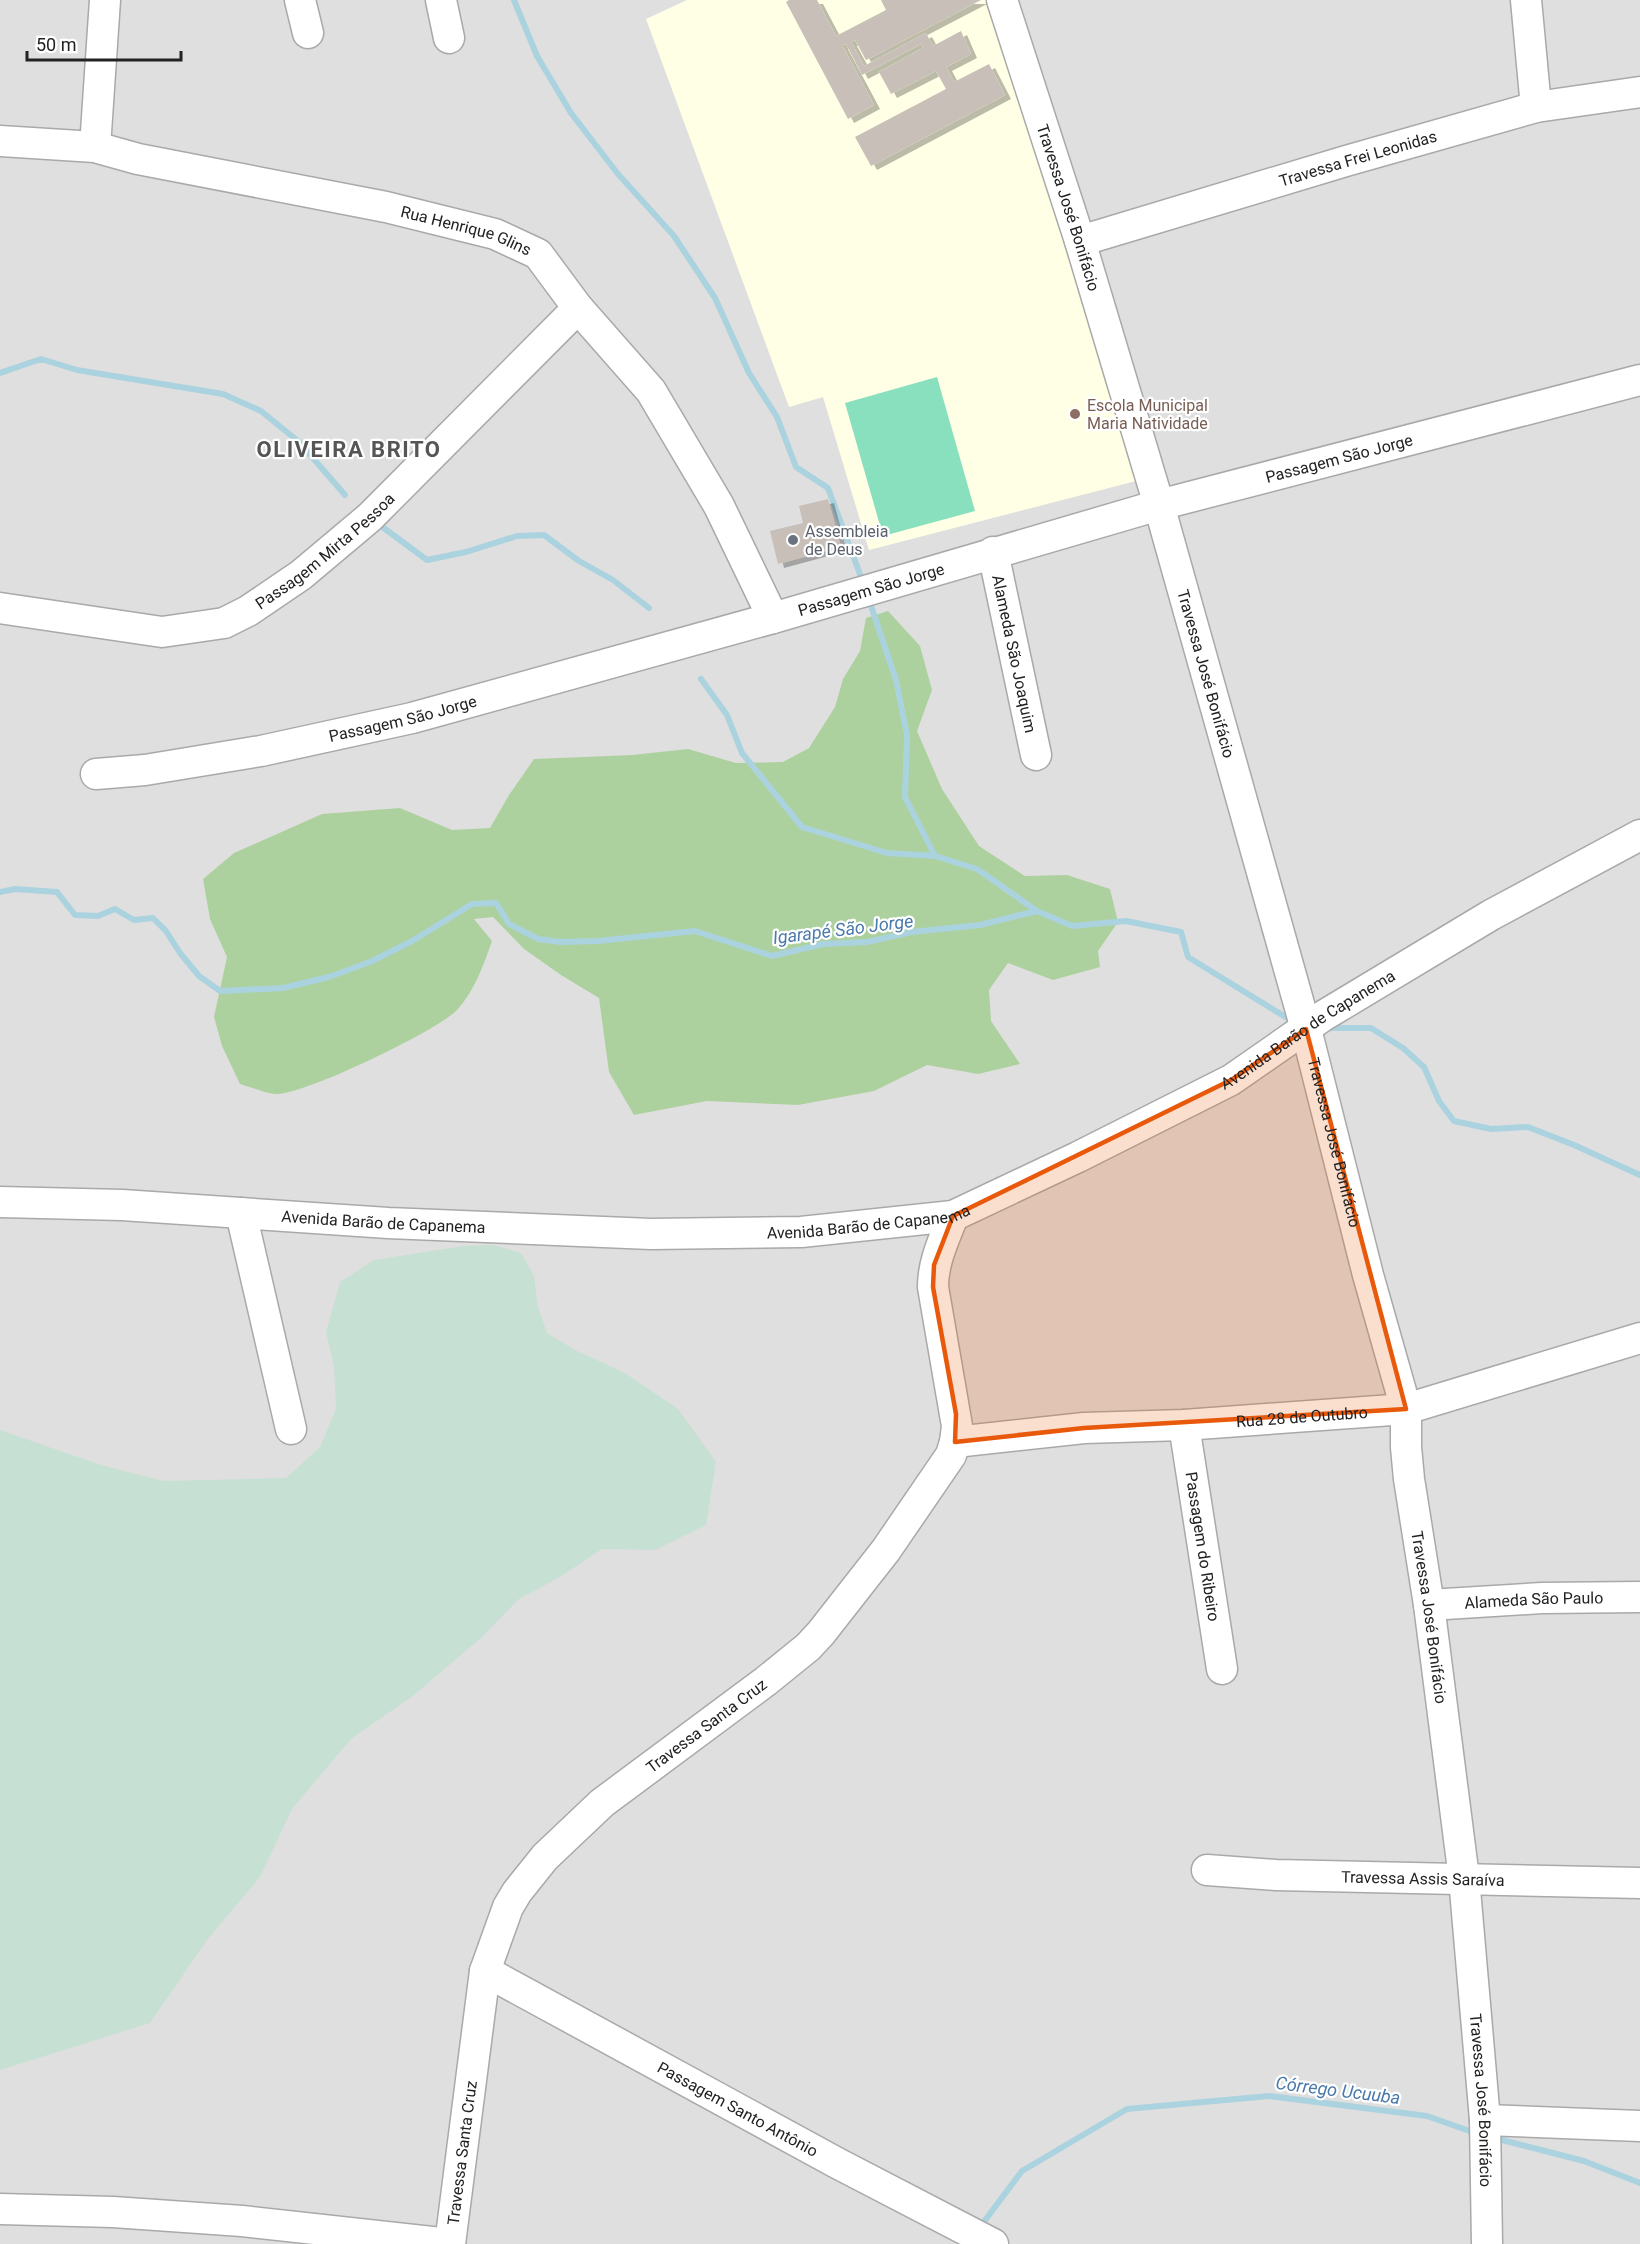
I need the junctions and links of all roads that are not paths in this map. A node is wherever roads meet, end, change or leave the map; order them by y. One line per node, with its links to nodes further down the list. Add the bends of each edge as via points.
1 (105, 0): 11 (street)
2 (300, 0): 6 (street)
3 (441, 0): 7 (street)
4 (1002, 0): 12 (street, Travessa José Bonifácio)
5 (1526, 0): 9 (street)
6 (308, 33)
7 (449, 38)
8 (1640, 92): 9 (street, Travessa Frei Leonidas)
9 (1536, 107): 12 (street, Travessa Frei Leonidas)
10 (0, 141): 11 (street, Rua Henrique Glins)
11 (96, 147): 13 (street, Rua Henrique Glins, via 138,159 386,207 495,234 538,254)
12 (1080, 241): 15 (street, Travessa José Bonifácio)
13 (578, 308): 17 (street, Passagem Mirta Pessoa, via 370,517 301,575 248,611 224,623 162,632); 18 (street, Rua Henrique Glins, via 651,391 719,506)
14 (1640, 380): 15 (street, Passagem São Jorge)
15 (1159, 505): 16 (street, Passagem São Jorge); 22 (street, Travessa José Bonifácio)
16 (993, 552): 18 (street, Passagem São Jorge); 19 (street, Alameda São Joaquim)
17 (0, 608)
18 (773, 618): 20 (street, Passagem São Jorge, via 412,718 261,751)
19 (1036, 755)
20 (96, 774)
21 (1640, 835): 22 (street, Avenida Barão de Capanema, via 1491,915)
22 (1306, 1029): 25 (street, Avenida Barão de Capanema, via 1231,1080); 27 (street, Travessa José Bonifácio)
23 (0, 1202): 24 (street, Avenida Barão de Capanema)
24 (241, 1213): 25 (street, Avenida Barão de Capanema, via 651,1234 801,1232); 29 (street)
25 (953, 1216): 30 (street, Travessa Santa Cruz, via 934,1265 933,1287 956,1414)
26 (1640, 1338): 27 (street, Rua 28 de Outubro)
27 (1406, 1409): 28 (street, Rua 28 de Outubro); 32 (street, Travessa José Bonifácio, via 1409,1479)
28 (1184, 1425): 30 (street, Rua 28 de Outubro, via 1084,1428); 33 (street, Passagem do Ribeiro)
29 (291, 1429)
30 (956, 1442): 37 (street, Travessa Santa Cruz, via 885,1550 808,1647 602,1803 530,1873 508,1907)
31 (1640, 1597): 32 (street, Alameda São Paulo)
32 (1429, 1605): 35 (street, Travessa José Bonifácio)
33 (1222, 1669)
34 (1207, 1870): 35 (street, Travessa Assis Saraíva)
35 (1464, 1878): 36 (street, Travessa Assis Saraíva); 38 (street, Travessa José Bonifácio)
36 (1640, 1883)
37 (485, 1971): 41 (street, Travessa Santa Cruz); 42 (street, Passagem Santo Antônio)
38 (1485, 2120): 39 (street); 43 (street, Travessa José Bonifácio)
39 (1640, 2126)
40 (0, 2209): 41 (street, via 243,2221)
41 (450, 2244)
42 (993, 2244)
43 (1486, 2244)

